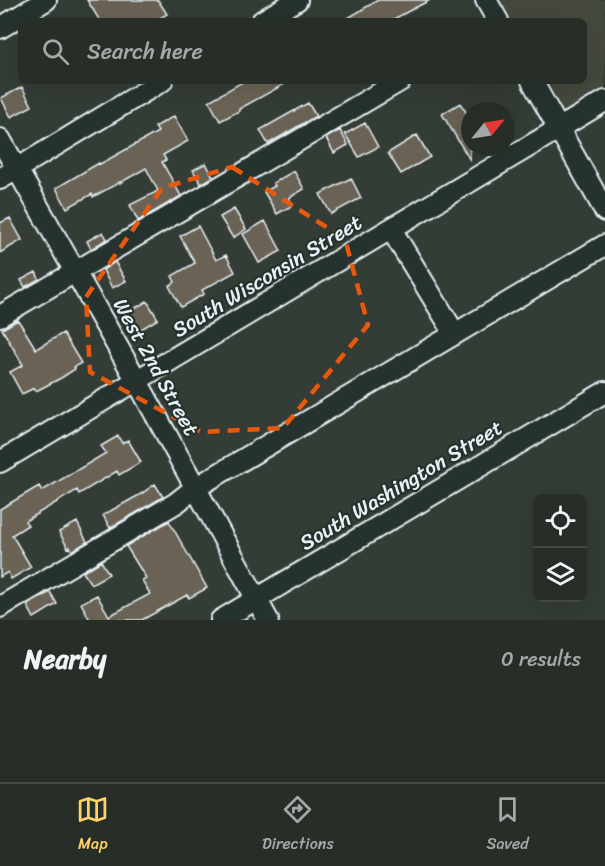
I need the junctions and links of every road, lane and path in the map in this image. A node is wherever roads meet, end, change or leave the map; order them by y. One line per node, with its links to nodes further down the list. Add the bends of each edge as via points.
1 (46, 0): 6 (street)
2 (297, 0): 4 (street)
3 (486, 0): 5 (street)
4 (267, 18)
5 (496, 18)
6 (0, 28)
7 (157, 84): 13 (street)
8 (395, 84): 17 (street)
9 (534, 84): 11 (street)
10 (605, 101): 11 (street, South Wisconsin Street)
11 (559, 129): 14 (street); 15 (street, South Wisconsin Street)
12 (0, 139): 13 (street, West 2nd Street)
13 (8, 174): 17 (street, West 2nd Street)
14 (605, 211)
15 (391, 230): 19 (street); 20 (street, South Wisconsin Street)
16 (605, 245): 19 (street)
17 (75, 272): 18 (street); 20 (street, West 2nd Street)
18 (0, 316)
19 (455, 334): 23 (street)
20 (137, 381): 22 (street, South Wisconsin Street); 23 (street, West 2nd Street)
21 (605, 392): 24 (street, South Washington Street)
22 (0, 462)
23 (195, 488): 24 (street, West 2nd Street); 25 (street)
24 (256, 599): 26 (street, South Washington Street); 27 (street, West 2nd Street)
25 (0, 607)
26 (221, 620)
27 (268, 620)

